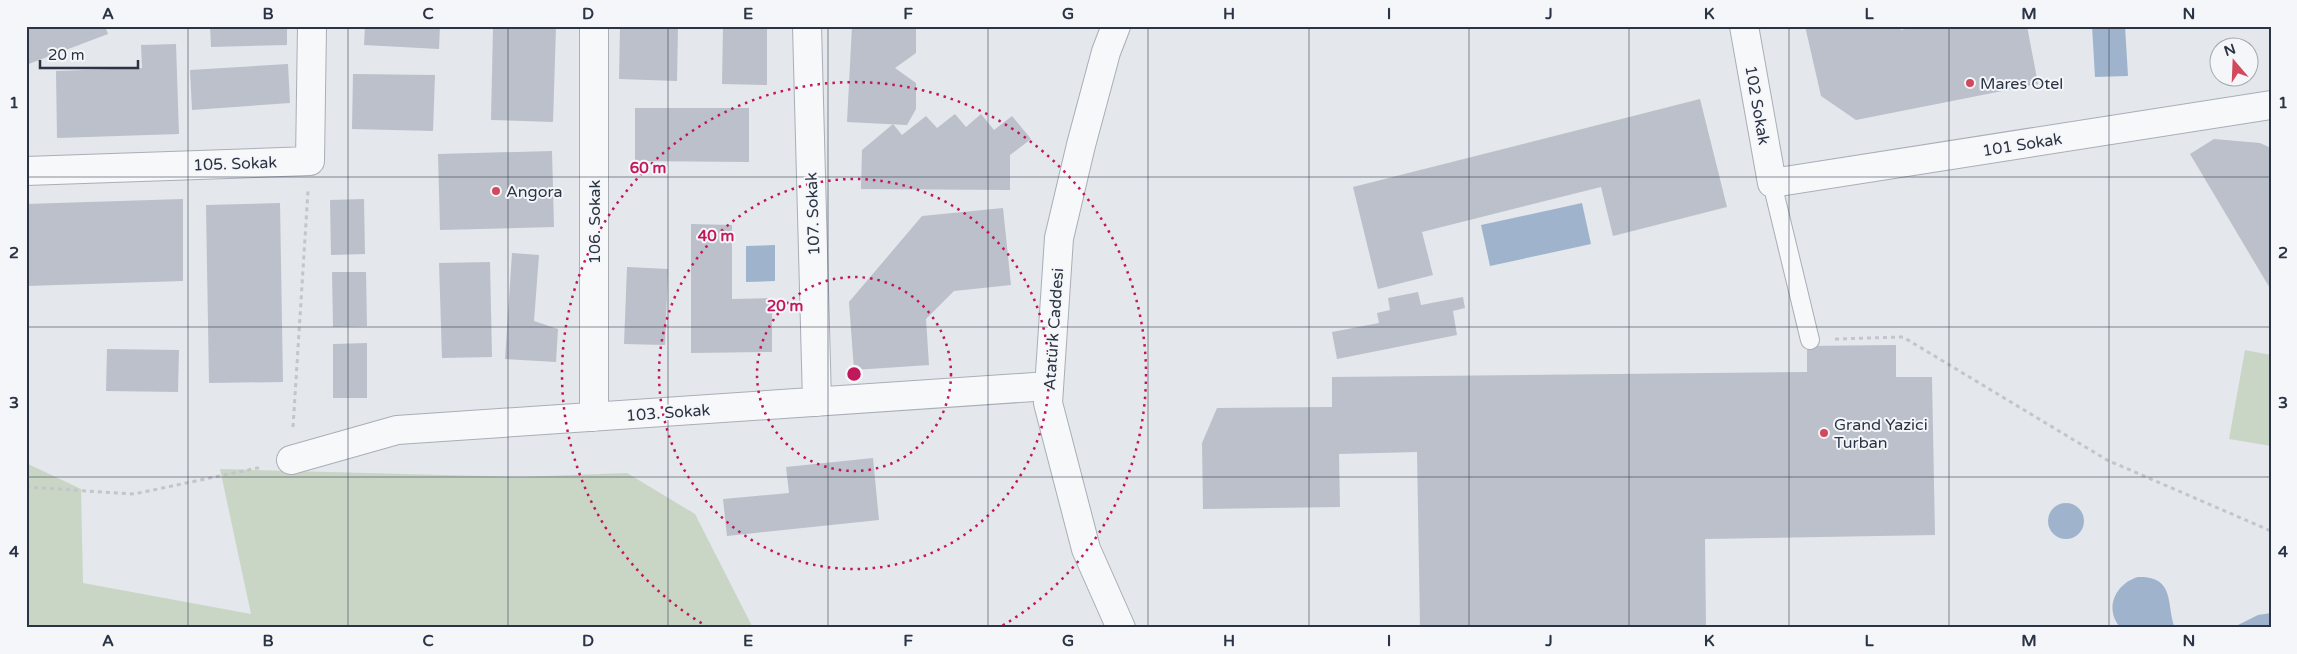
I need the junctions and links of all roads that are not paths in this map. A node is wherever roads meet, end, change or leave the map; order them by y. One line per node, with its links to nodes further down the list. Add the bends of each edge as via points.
1 (312, 26): 7 (street, 105. Sokak, via 310,161)
2 (594, 26): 12 (street, 106. Sokak)
3 (808, 26): 11 (street, 107. Sokak)
4 (1116, 26): 10 (street, Atatürk Caddesi, via 1081,145 1060,238)
5 (1744, 26): 8 (street, 102 Sokak)
6 (2271, 104): 8 (street, 101 Sokak)
7 (26, 171)
8 (1772, 183): 9 (lane)
9 (1810, 340)
10 (1049, 386): 11 (street, 103. Sokak); 14 (street, Atatürk Caddesi, via 1048,402 1086,550)
11 (818, 402): 12 (street, 103. Sokak)
12 (594, 417): 13 (street, 103. Sokak, via 397,430)
13 (291, 460)
14 (1121, 628)

